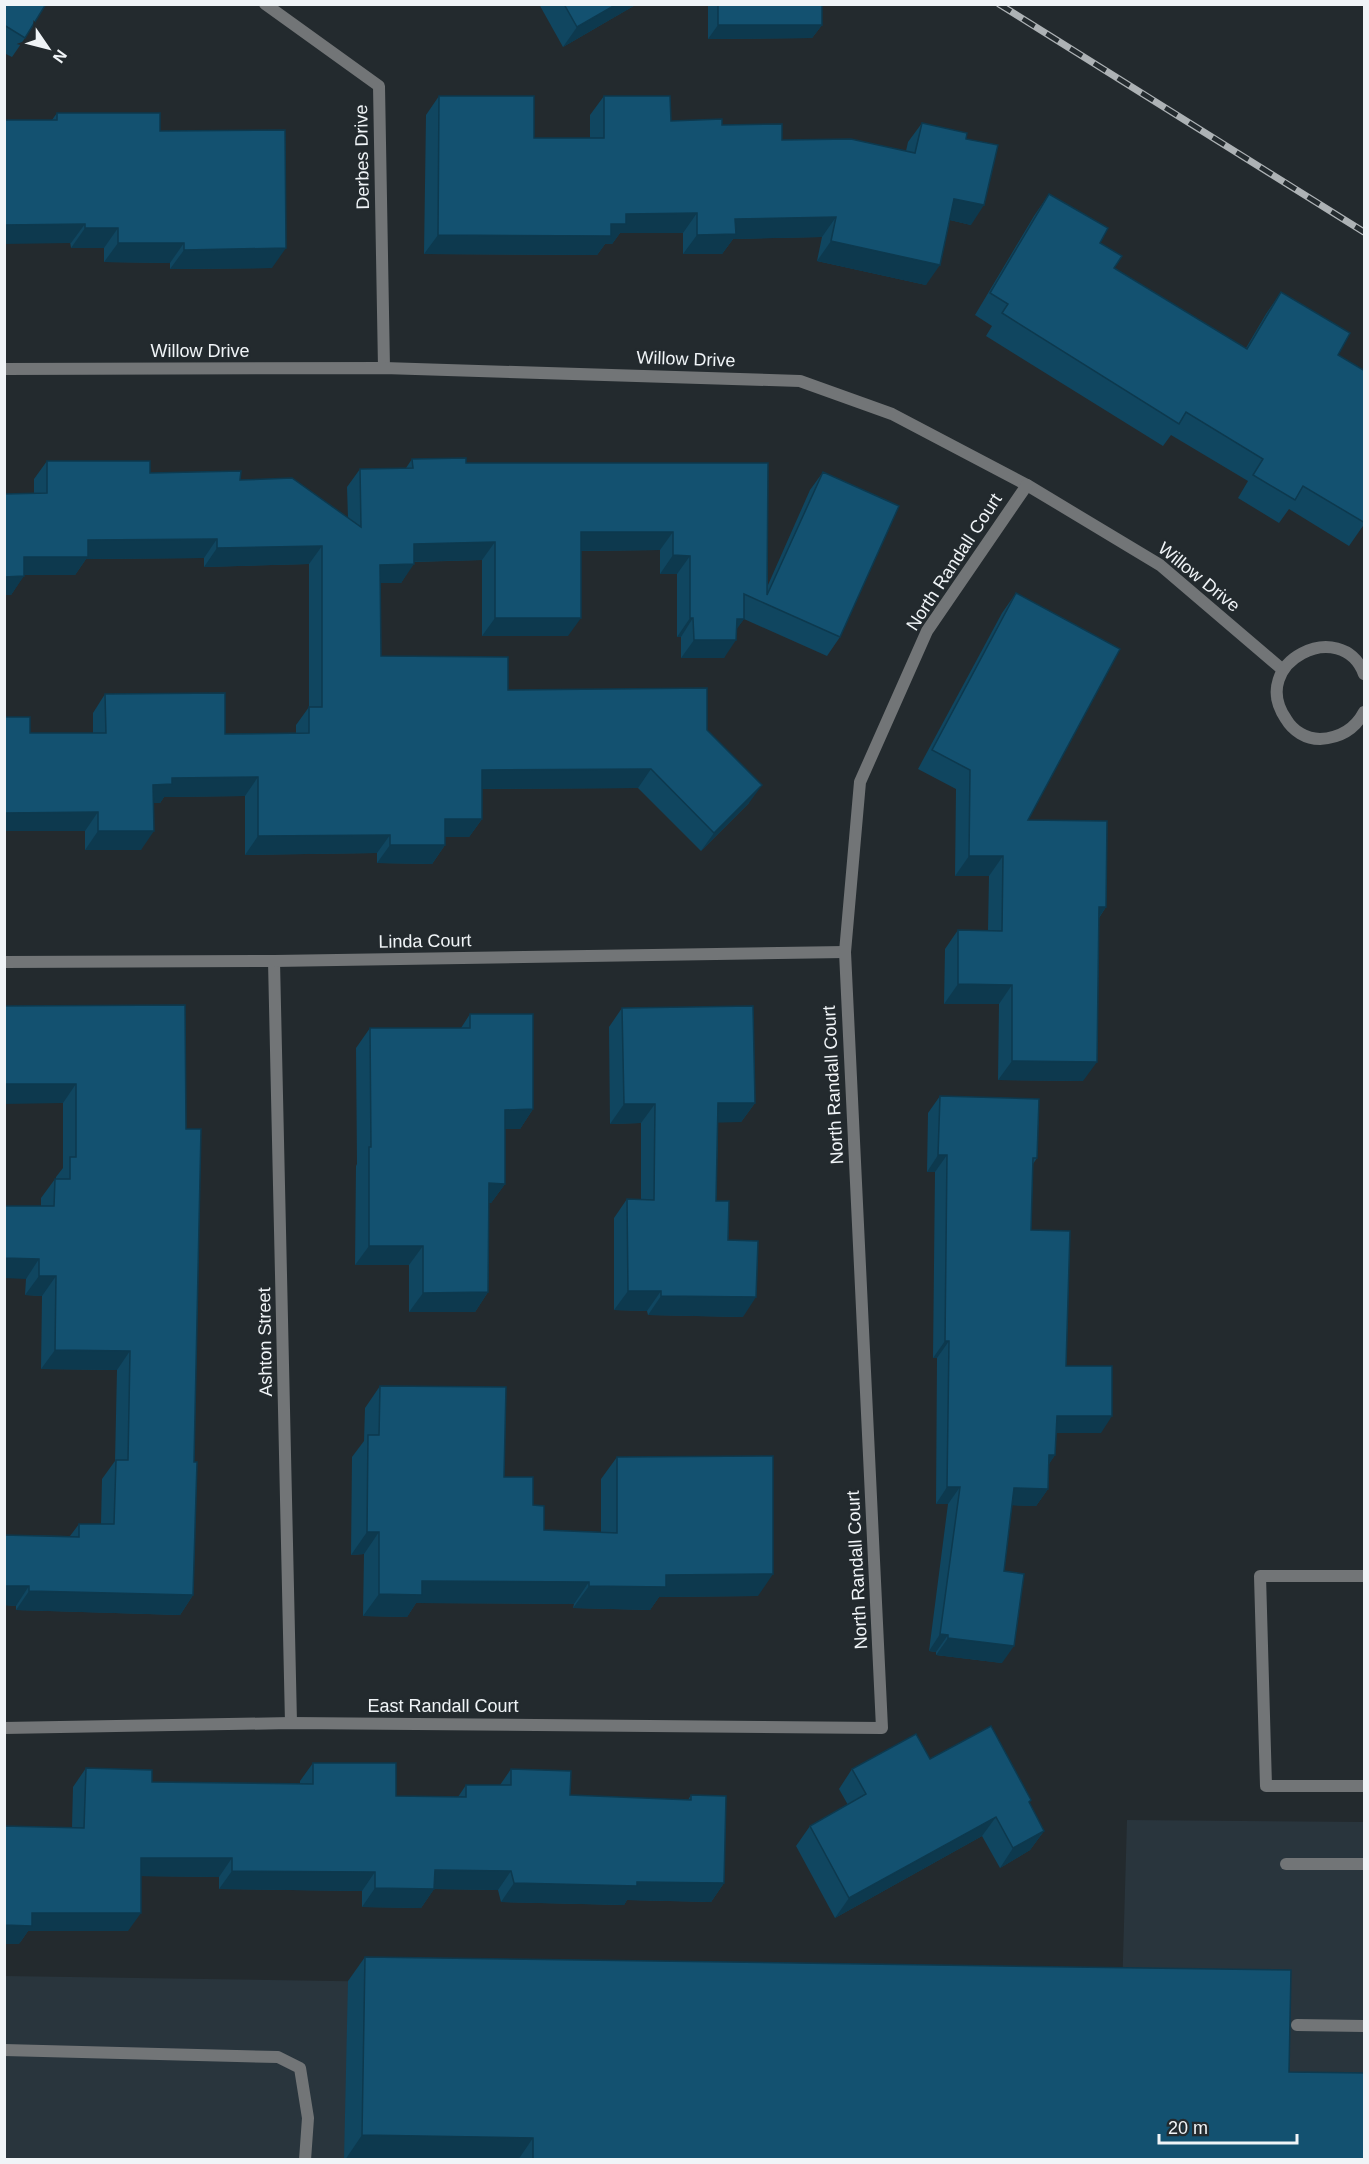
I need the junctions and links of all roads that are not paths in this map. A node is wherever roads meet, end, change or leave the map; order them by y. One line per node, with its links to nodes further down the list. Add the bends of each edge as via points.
1 (265, 4): 2 (street, Derbes Drive, via 379,86)
2 (384, 368): 3 (street, Willow Drive); 4 (street, Willow Drive, via 800,381 892,414)
3 (4, 369)
4 (1027, 485): 5 (street, Willow Drive, via 1160,565); 8 (street, North Randall Court, via 927,631 860,782)
5 (1283, 670): 6 (street, via 1306,650 1322,647 1338,649 1352,657); 7 (street, via 1277,699 1289,725 1301,734 1314,739 1344,734)
6 (1365, 674)
7 (1365, 712)
8 (845, 952): 9 (street, Linda Court); 14 (street, North Randall Court)
9 (274, 961): 10 (street, Linda Court); 12 (street, Ashton Street)
10 (4, 962)
11 (1365, 1576): 15 (street, via 1260,1576 1266,1786)
12 (291, 1723): 13 (street, East Randall Court); 14 (street, East Randall Court)
13 (4, 1728)
14 (882, 1728)
15 (1365, 1785)
16 (1286, 1864): 17 (street)
17 (1365, 1864)
18 (1298, 2025): 19 (street)
19 (1365, 2026)
20 (4, 2050): 21 (street, via 278,2057 300,2068 308,2118)
21 (305, 2160)

